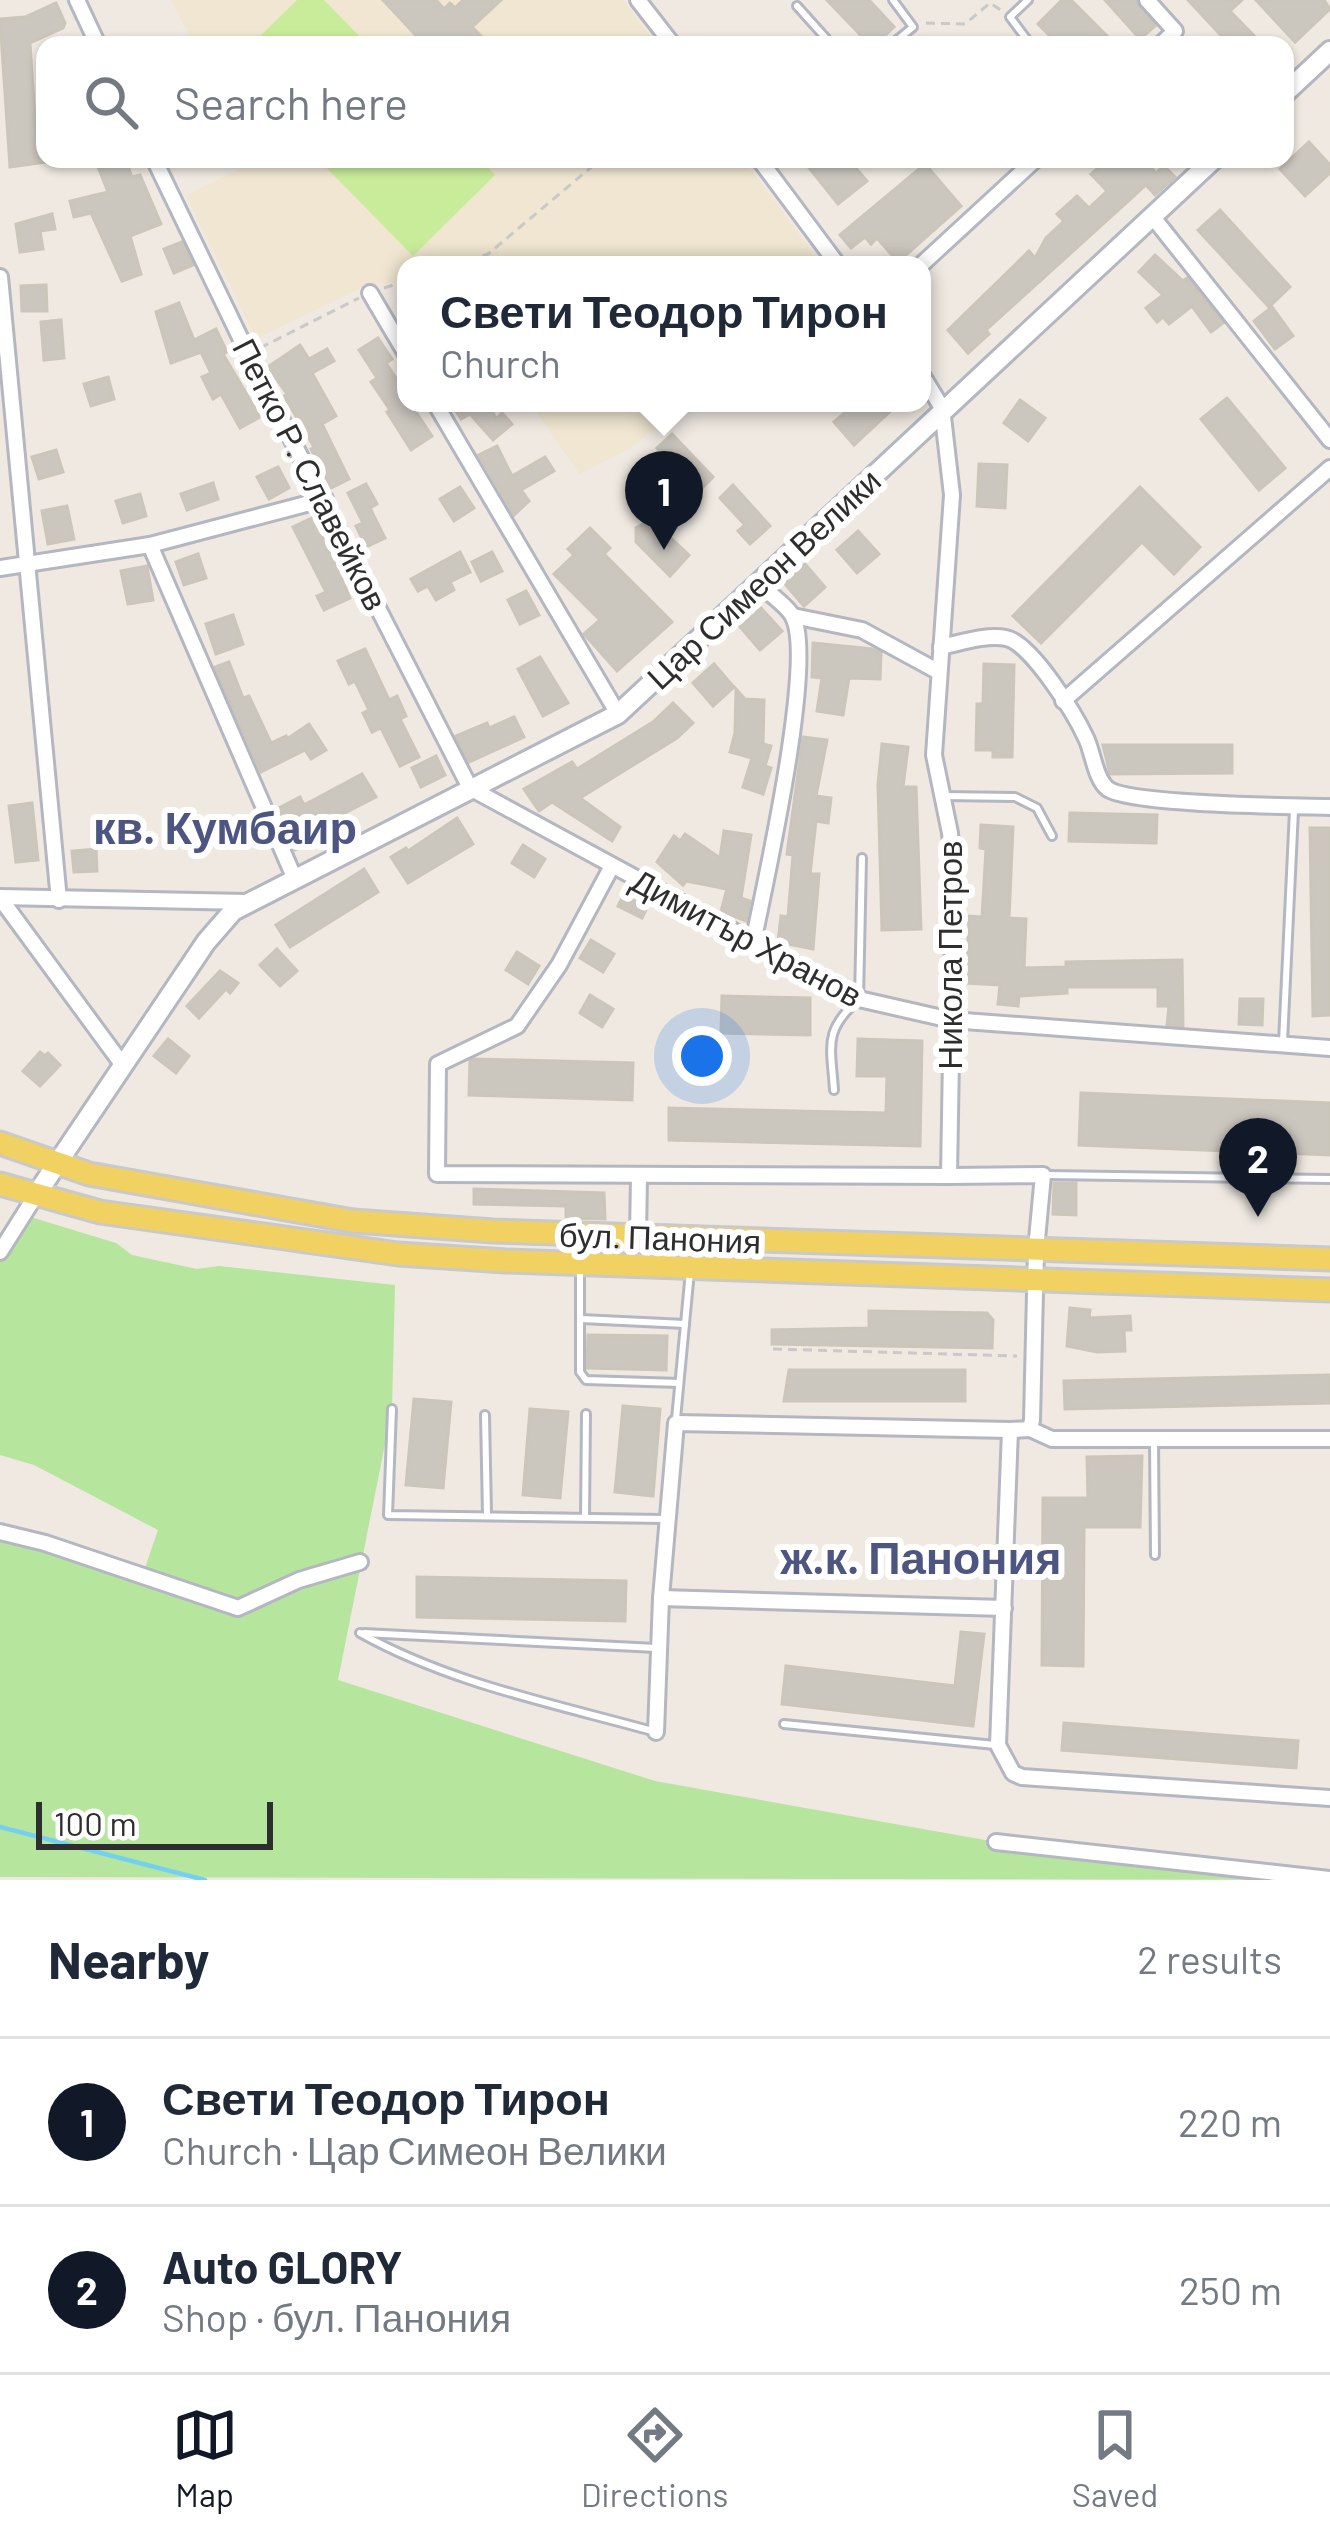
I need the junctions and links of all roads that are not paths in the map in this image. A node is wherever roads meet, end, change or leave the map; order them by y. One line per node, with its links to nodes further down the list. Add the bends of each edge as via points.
1 (77, 0): 7 (street)
2 (893, 0): 10 (lane, via 913,27)
3 (1028, 0): 11 (lane, via 1010,17)
4 (1147, 0): 12 (street, via 1175,31)
5 (645, 3): 8 (street)
6 (797, 6): 9 (lane)
7 (94, 36)
8 (667, 36)
9 (824, 36)
10 (902, 36)
11 (1024, 36)
12 (1170, 36)
13 (1330, 51): 14 (main road)
14 (1294, 85)
15 (158, 168): 30 (street, Петко Р. Славейков)
16 (766, 168): 20 (street)
17 (1026, 168): 21 (street)
18 (1204, 168): 19 (main road, Цар Симеон Велики)
19 (1152, 216): 26 (main road, Цар Симеон Велики); 28 (street)
20 (831, 256)
21 (931, 256)
22 (0, 277): 32 (street)
23 (370, 292): 24 (street)
24 (397, 338)
25 (931, 390): 26 (street)
26 (942, 408): 34 (main road, Цар Симеон Велики); 36 (street, Никола Петров, via 952,495)
27 (440, 412): 39 (street)
28 (1330, 440)
29 (1330, 468): 38 (street)
30 (325, 499): 31 (street); 40 (street, Петко Р. Славейков)
31 (150, 544): 32 (street); 47 (street)
32 (27, 566): 33 (street); 49 (street)
33 (0, 568)
34 (758, 584): 35 (street); 39 (main road, Цар Симеон Велики)
35 (793, 616): 37 (street, via 862,630); 51 (street, via 802,655)
36 (941, 647): 37 (street, Никола Петров); 38 (street, via 1006,638 1034,659)
37 (939, 672): 41 (street, Никола Петров)
38 (1063, 701): 42 (street, via 1109,789)
39 (618, 714): 40 (main road, Цар Симеон Велики)
40 (470, 788): 46 (street, Димитър Хранов); 47 (main road, Цар Симеон Велики)
41 (940, 796): 44 (lane, via 1015,797 1037,808); 53 (street, Никола Петров, via 954,880)
42 (1294, 806): 43 (street); 54 (lane)
43 (1330, 808)
44 (1052, 836)
45 (862, 858): 52 (lane)
46 (611, 866): 51 (street, Димитър Хранов); 61 (street, via 560,965 517,1026 437,1064 437,1174)
47 (294, 877): 50 (main road, Цар Симеон Велики)
48 (0, 898): 49 (street, Цар Симеон Велики); 56 (street)
49 (59, 900): 50 (street, Цар Симеон Велики)
50 (247, 902): 56 (main road, Цар Симеон Велики, via 206,942)
51 (753, 943): 52 (street, Димитър Хранов)
52 (859, 999): 53 (street, Димитър Хранов); 57 (lane, via 830,1032)
53 (951, 1020): 54 (street, Димитър Хранов); 62 (street, Никола Петров)
54 (1282, 1046): 55 (street, Димитър Хранов)
55 (1330, 1048)
56 (122, 1064): 59 (main road, Цар Симеон Велики)
57 (834, 1090)
58 (0, 1144): 59 (main road, бул. Панония)
59 (57, 1163): 65 (main road, Цар Симеон Велики); 66 (main road, бул. Панония, via 353,1221)
60 (1043, 1175): 62 (street); 63 (lane); 67 (street)
61 (639, 1176): 62 (street); 66 (street)
62 (949, 1176)
63 (1330, 1180)
64 (0, 1184): 65 (main road, бул. Панония)
65 (36, 1196): 68 (street); 70 (main road, бул. Панония, via 398,1254)
66 (638, 1236): 67 (main road, бул. Панония)
67 (1036, 1250): 69 (main road, бул. Панония); 72 (street)
68 (0, 1252)
69 (1330, 1259)
70 (580, 1264): 71 (main road, бул. Панония); 74 (lane)
71 (691, 1268): 72 (main road, бул. Панония); 75 (lane)
72 (1036, 1280): 73 (main road, бул. Панония); 81 (street)
73 (1330, 1290)
74 (581, 1319): 75 (lane); 76 (lane, via 586,1380)
75 (685, 1324): 76 (lane)
76 (680, 1383): 80 (lane)
77 (392, 1409): 85 (lane, via 388,1515)
78 (586, 1414): 86 (lane)
79 (485, 1415): 85 (lane)
80 (676, 1423): 82 (street); 87 (street)
81 (1030, 1429): 82 (street); 83 (street, via 1052,1439)
82 (1010, 1430): 92 (street)
83 (1154, 1439): 84 (street); 89 (lane)
84 (1330, 1439)
85 (487, 1514): 86 (lane)
86 (585, 1517): 87 (lane)
87 (668, 1519): 91 (street)
88 (0, 1532): 90 (street, via 238,1608)
89 (1154, 1555)
90 (360, 1562)
91 (661, 1598): 92 (street); 93 (street)
92 (1004, 1608): 96 (street)
93 (660, 1648): 95 (street); 95 (lane, via 360,1633 498,1689)
94 (784, 1724): 96 (lane)
95 (656, 1732)
96 (998, 1745): 97 (street, via 1022,1778)
97 (1330, 1798)
98 (996, 1841): 99 (street)
99 (1330, 1879)

